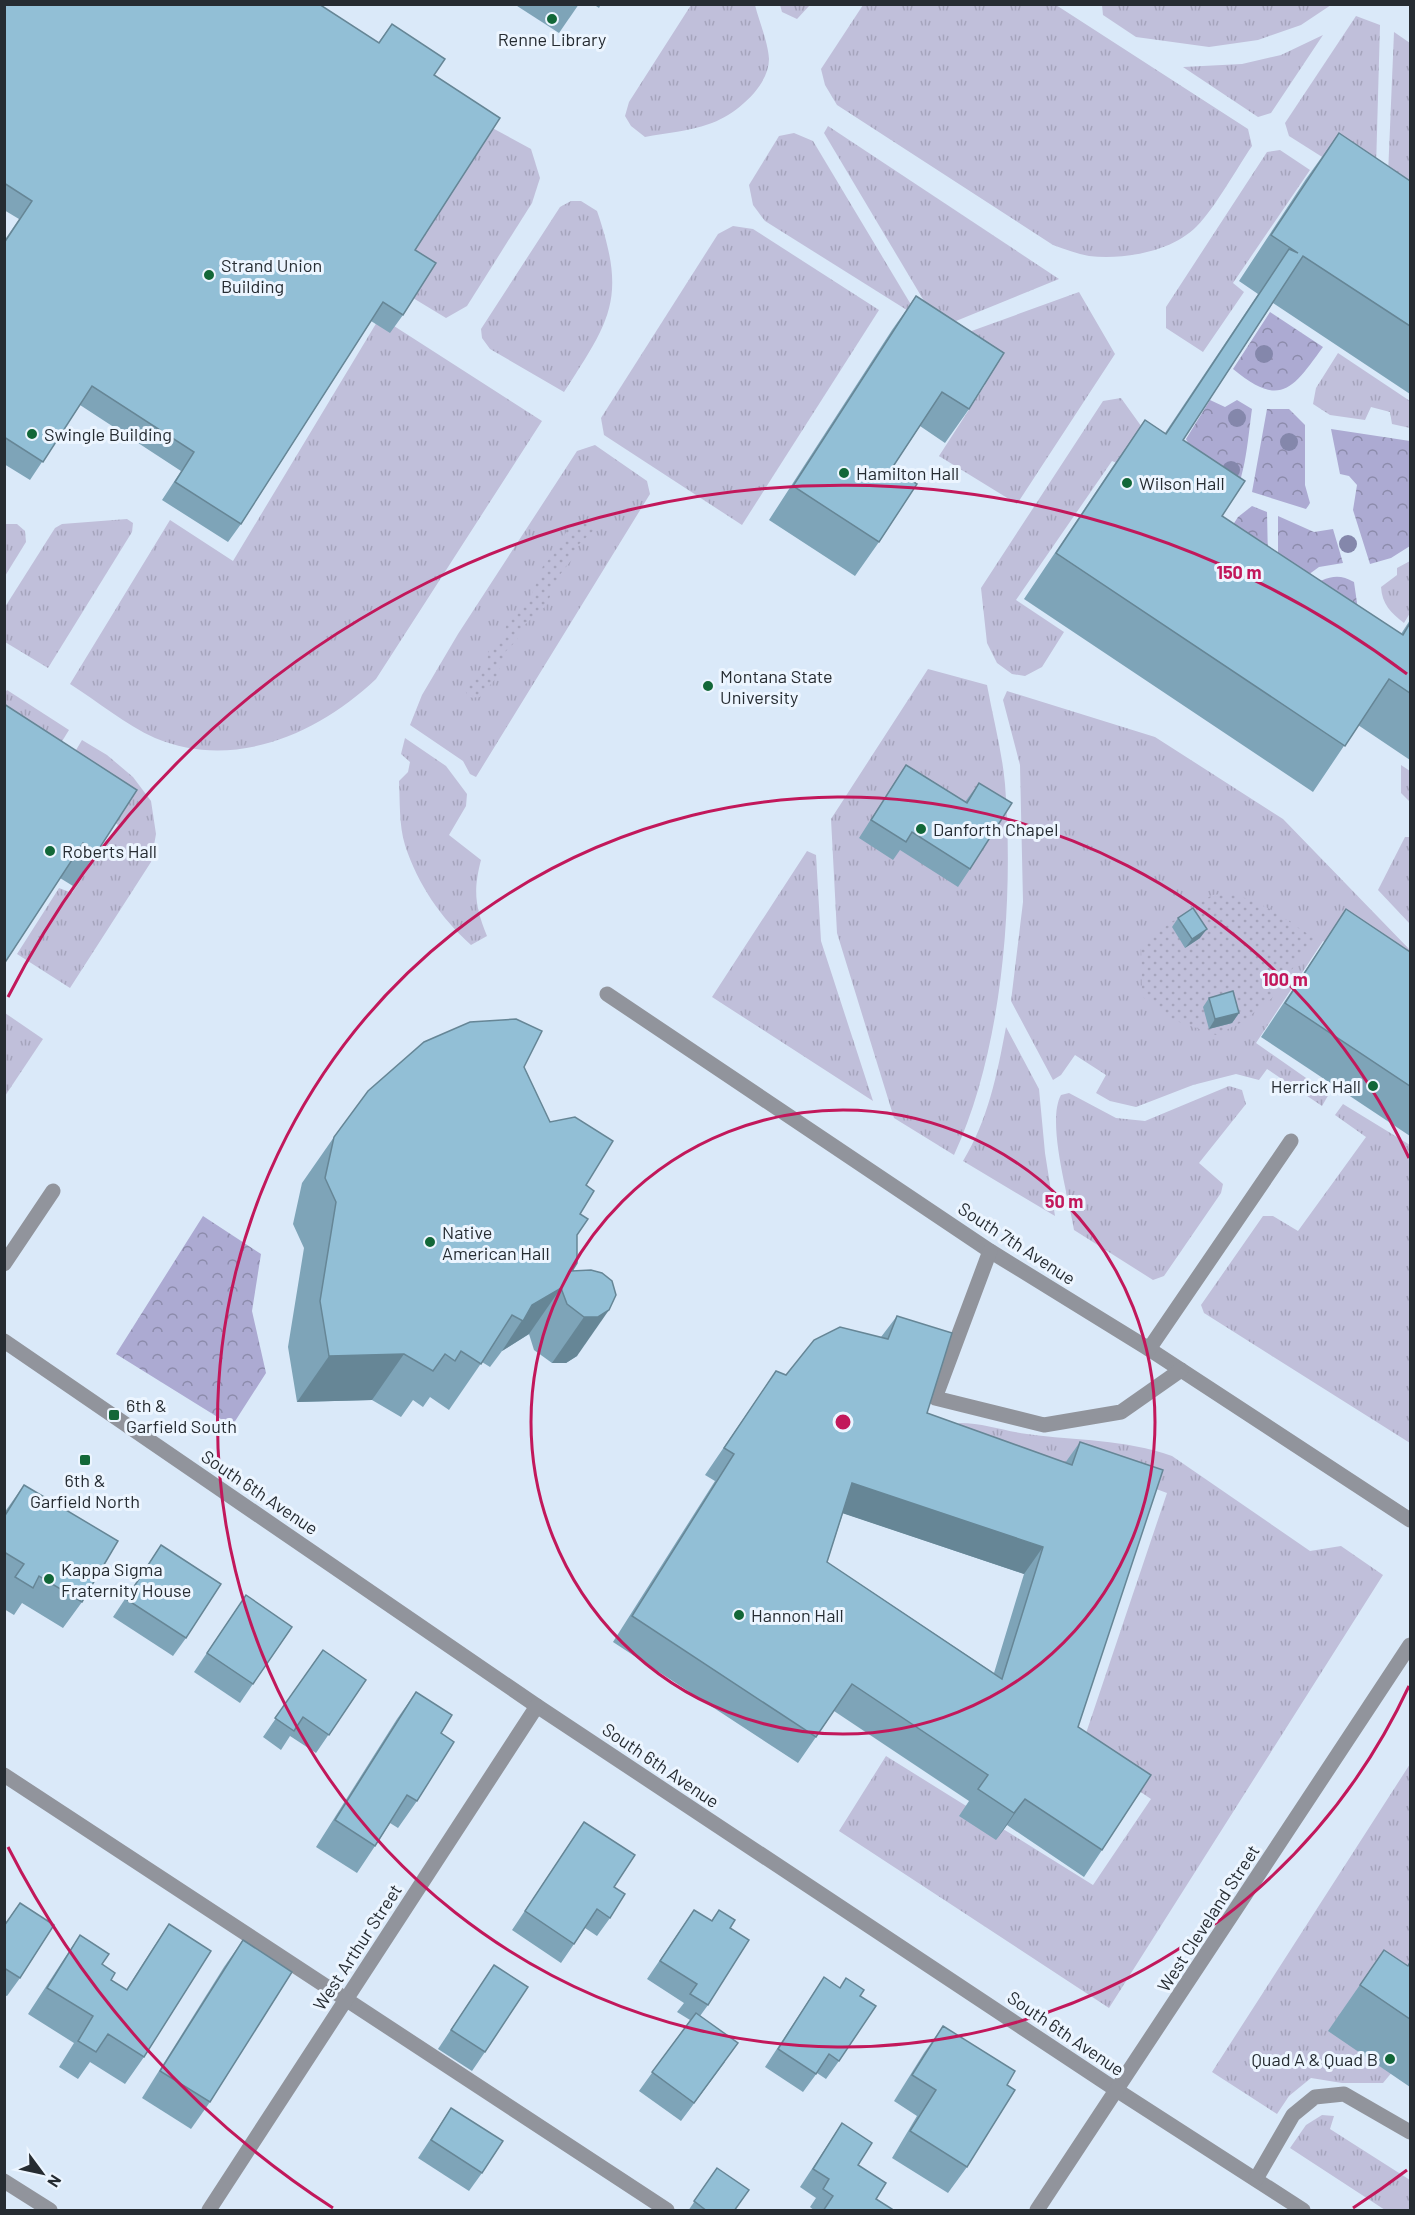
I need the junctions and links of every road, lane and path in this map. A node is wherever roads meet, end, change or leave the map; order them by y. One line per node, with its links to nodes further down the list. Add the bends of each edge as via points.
1 (607, 994): 4 (street, South 7th Avenue)
2 (1291, 1141): 7 (street)
3 (53, 1191): 5 (street)
4 (990, 1251): 7 (street, South 7th Avenue); 8 (street, via 935,1398 1044,1425 1121,1412)
5 (4, 1264)
6 (4, 1341): 11 (street, South 6th Avenue)
7 (1149, 1349): 8 (street, South 7th Avenue)
8 (1182, 1370): 9 (street, South 7th Avenue)
9 (1410, 1520)
10 (1410, 1646): 14 (street, West Cleveland Street)
11 (537, 1706): 13 (street, West Arthur Street); 14 (street, South 6th Avenue)
12 (4, 1775): 13 (street)
13 (345, 2001): 19 (street, West Arthur Street); 20 (street)
14 (1118, 2091): 16 (street, South 6th Avenue); 21 (street, West Cleveland Street)
15 (1410, 2132): 16 (street, via 1344,2094 1315,2097 1293,2115)
16 (1256, 2178): 22 (street, South 6th Avenue)
17 (4, 2181): 18 (street)
18 (50, 2211)
19 (209, 2211)
20 (667, 2211)
21 (1037, 2211)
22 (1303, 2211)

